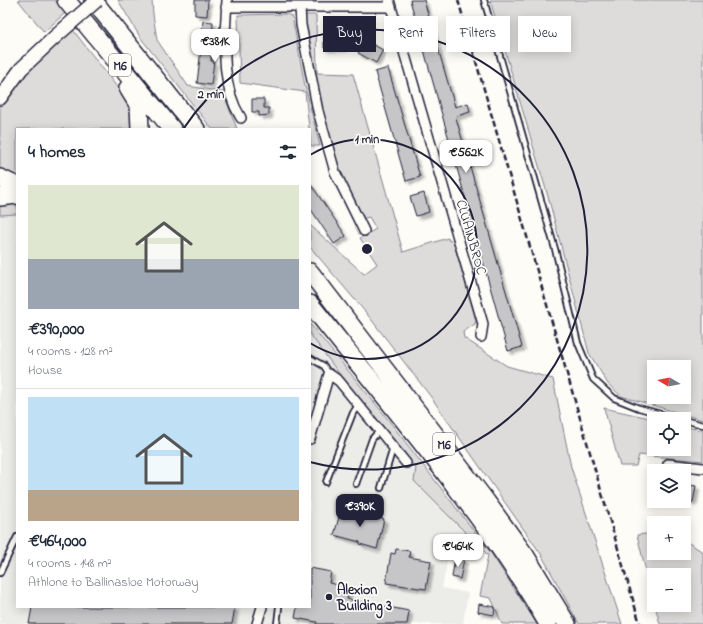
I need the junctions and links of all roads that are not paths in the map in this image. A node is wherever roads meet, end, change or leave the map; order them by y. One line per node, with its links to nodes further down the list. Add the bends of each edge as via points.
1 (93, 0): 12 (highway, M6)
2 (97, 0): 8 (main road, bridge, via 21,70)
3 (484, 0): 24 (lane, via 555,249 578,343 593,379 614,398)
4 (67, 1): 10 (highway, via 88,40 132,93 139,106); 11 (highway, M6)
5 (226, 3): 7 (street, CLUAINBROC); 9 (street, via 227,81)
6 (390, 4): 7 (street, CLUAINBROC); 20 (street, CLUAINBROC, via 483,324)
7 (300, 8): 17 (street, via 318,111 335,172)
8 (0, 98)
9 (241, 118)
10 (140, 128)
11 (171, 128)
12 (195, 128)
13 (0, 178): 14 (highway)
14 (16, 186)
15 (16, 195): 16 (highway)
16 (0, 197)
17 (364, 231)
18 (311, 273): 43 (highway, M6, via 483,497 525,555)
19 (311, 305): 42 (highway, M6, via 497,544)
20 (481, 337)
21 (311, 359): 22 (lane, via 324,366)
22 (329, 374): 23 (street, via 339,381); 28 (street)
23 (358, 405): 27 (street); 33 (lane)
24 (654, 412)
25 (691, 422): 26 (lane)
26 (703, 425)
27 (379, 431): 29 (street); 34 (lane, via 372,438)
28 (311, 436)
29 (393, 448): 30 (street); 35 (lane)
30 (406, 463)
31 (691, 467): 32 (street)
32 (703, 468)
33 (326, 482)
34 (356, 484)
35 (381, 488)
36 (16, 539): 37 (lane)
37 (0, 574)
38 (262, 608): 40 (street)
39 (279, 608): 41 (lane)
40 (257, 624)
41 (277, 624)
42 (548, 624)
43 (567, 624)

